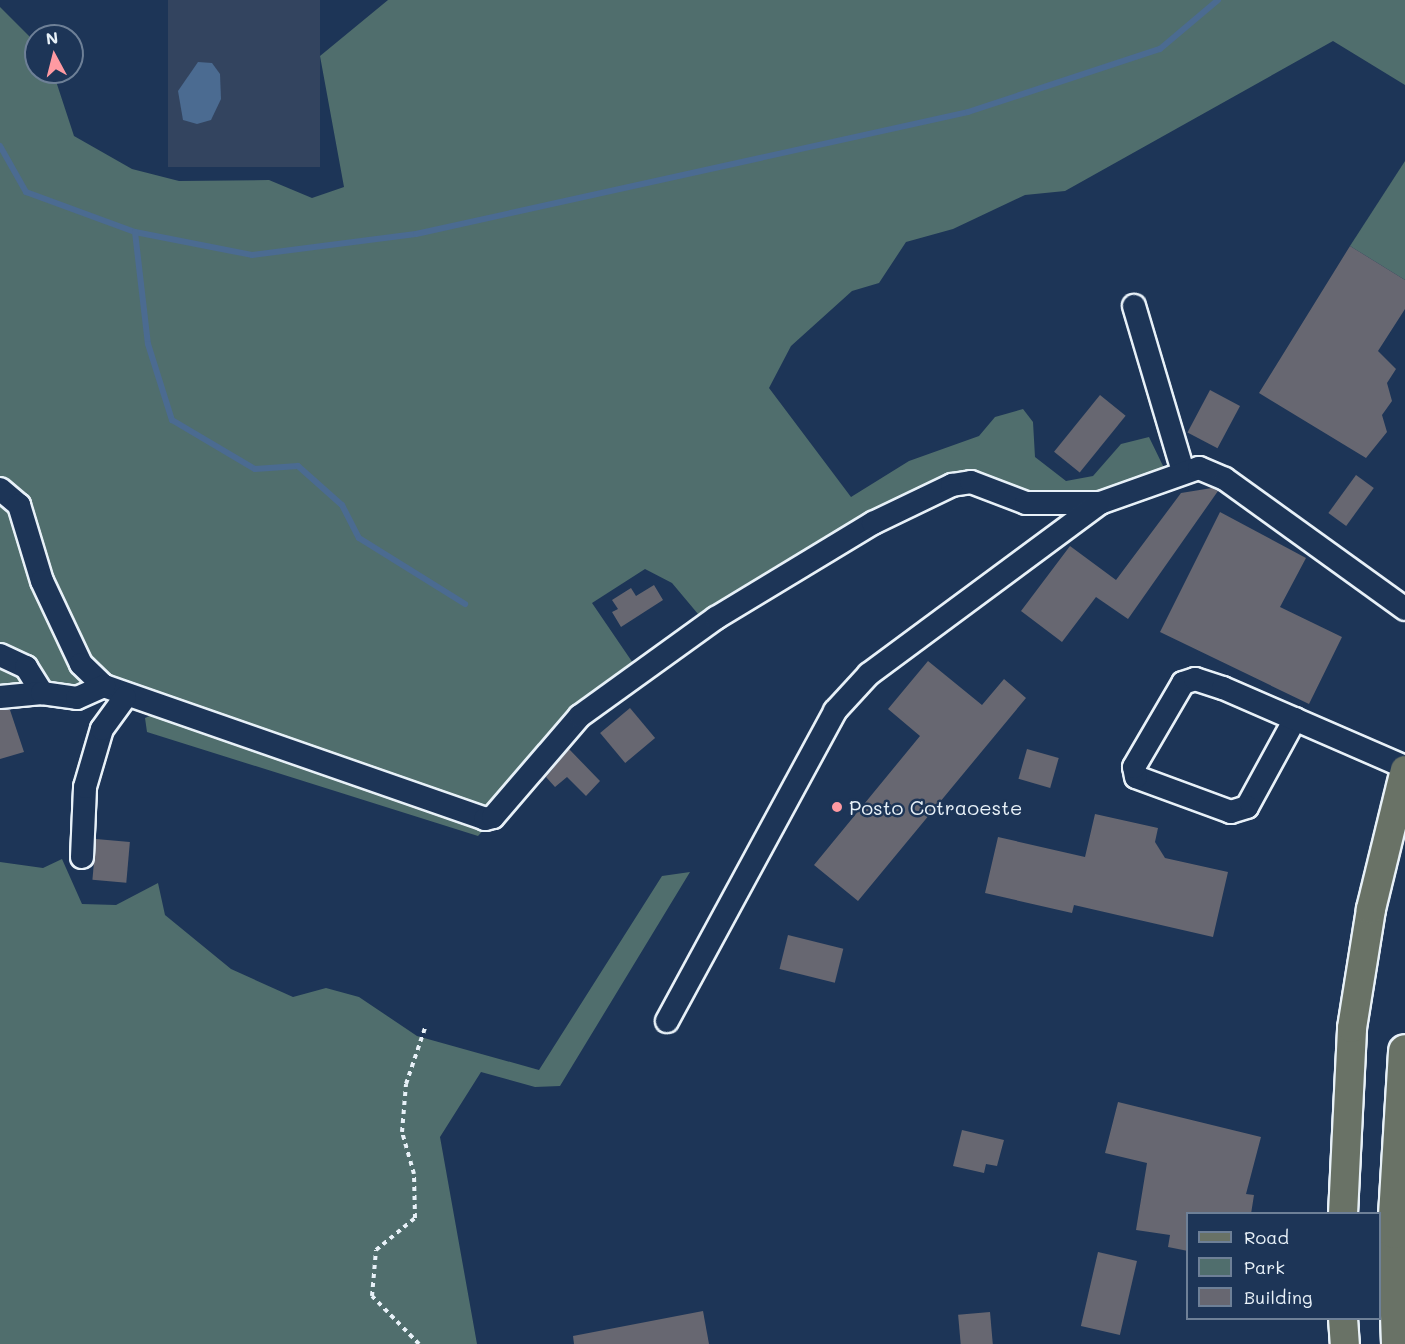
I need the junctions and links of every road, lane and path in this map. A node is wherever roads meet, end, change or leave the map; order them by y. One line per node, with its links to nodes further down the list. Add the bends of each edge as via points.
1 (1134, 306): 2 (street)
2 (1183, 471): 4 (street); 5 (street, via 1199,468 1225,479)
3 (0, 489): 7 (street, via 19,505 42,581 81,664)
4 (1100, 504): 10 (street, via 1026,503 971,482 952,485 873,524 716,618 580,716 493,817 485,819); 14 (street, via 869,674 835,711)
5 (1405, 609)
6 (0, 655): 8 (street, via 26,668)
7 (104, 686): 8 (street, via 77,698); 10 (street)
8 (42, 693): 9 (street)
9 (0, 697)
10 (125, 697): 13 (street, via 102,729 85,787)
11 (1295, 719): 11 (street, via 1223,688 1195,679 1183,683 1134,767 1136,777 1231,812 1247,807); 12 (street)
12 (1405, 769): 17 (main road, via 1371,909 1352,1028)
13 (82, 857)
14 (667, 1021)
15 (425, 1028): 19 (path, via 406,1084 402,1132 414,1174 416,1218 376,1250 372,1296)
16 (1405, 1051): 21 (highway, via 1394,1232)
17 (1343, 1212)
18 (1343, 1320): 20 (main road)
19 (419, 1344)
20 (1345, 1344)
21 (1398, 1344)

